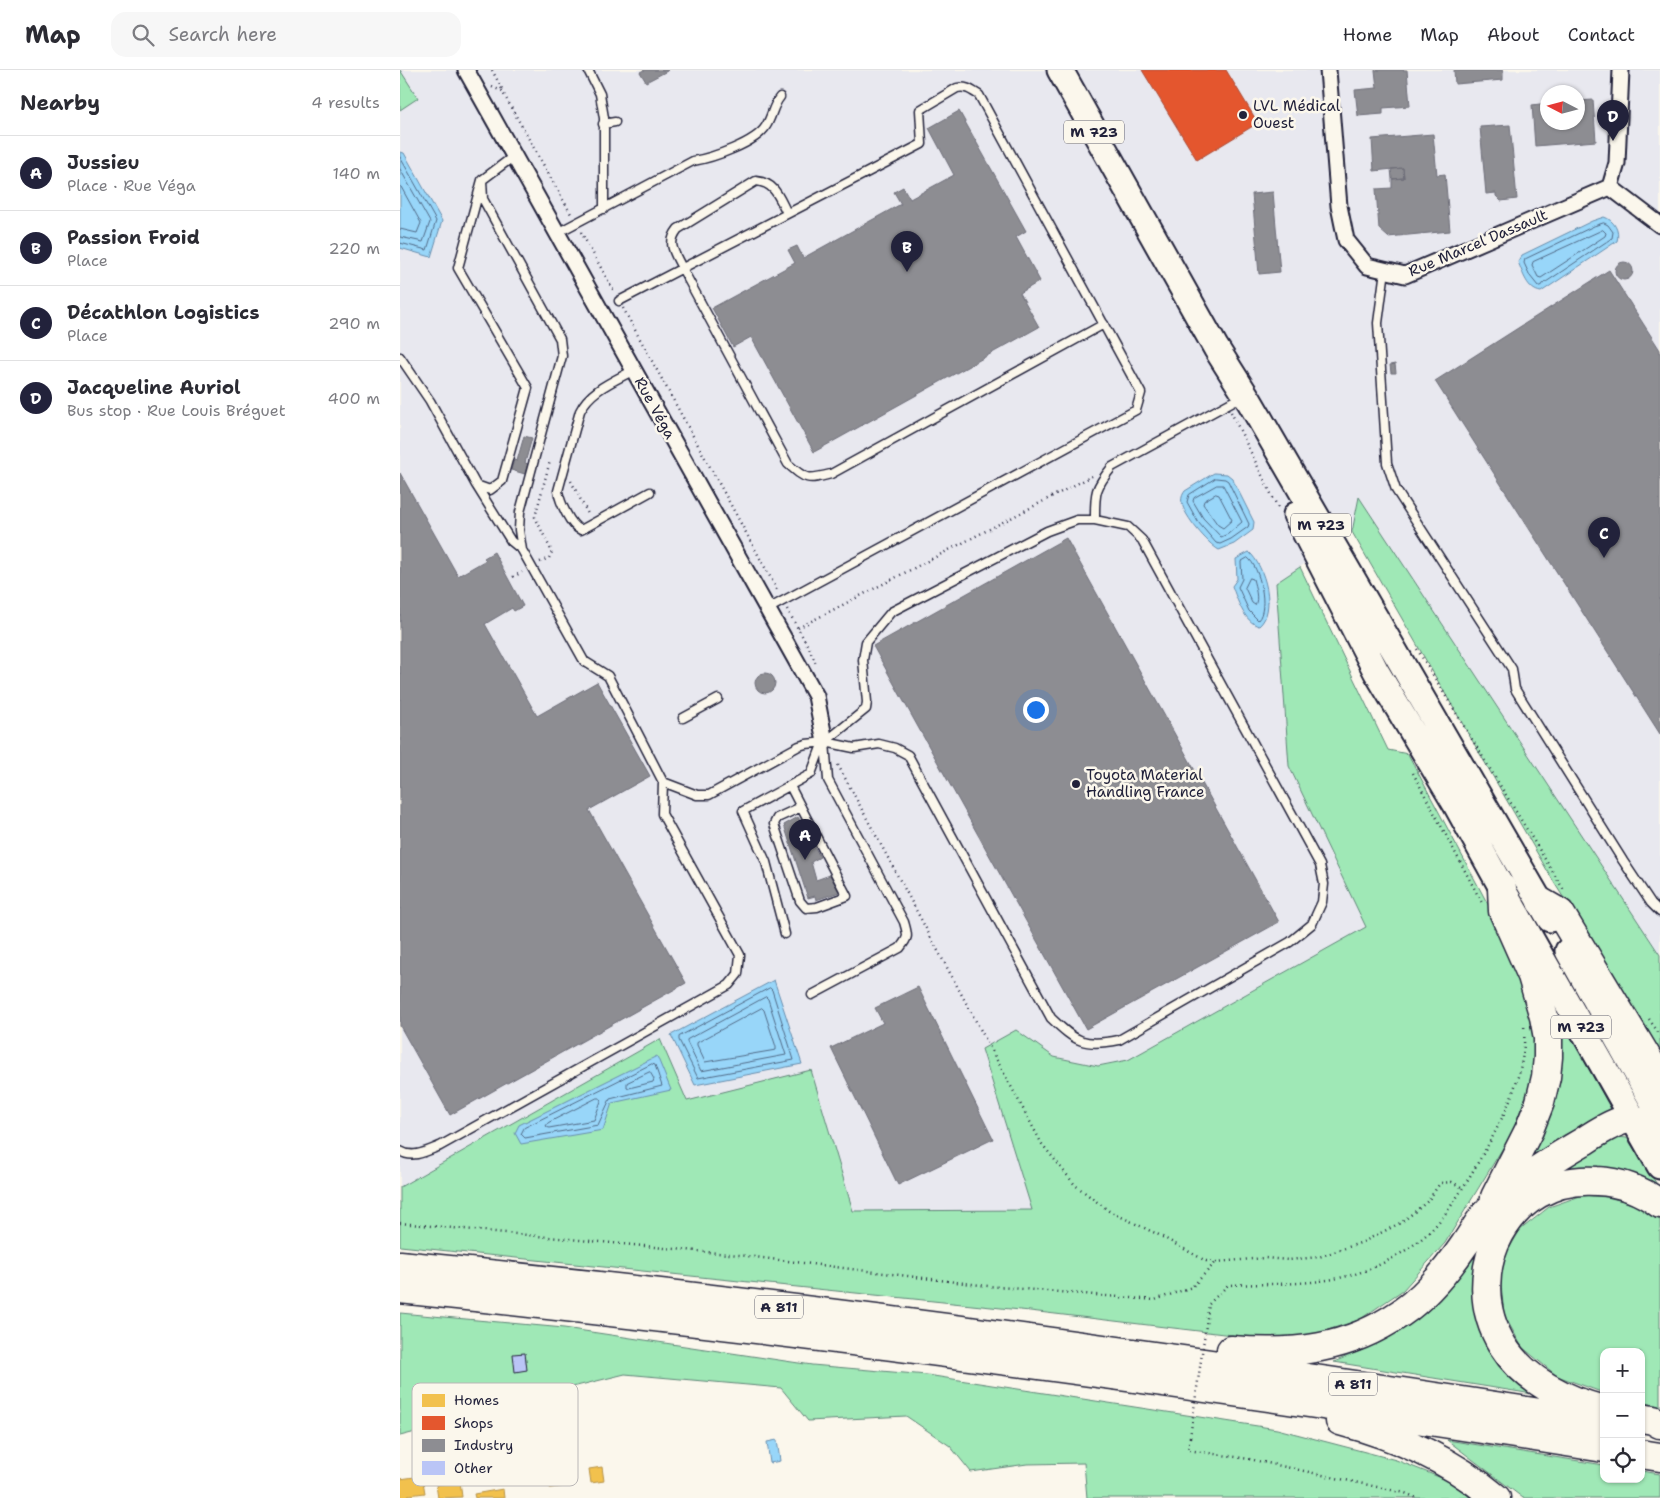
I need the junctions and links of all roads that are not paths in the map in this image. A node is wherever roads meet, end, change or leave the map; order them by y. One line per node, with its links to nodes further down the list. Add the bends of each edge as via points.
1 (588, 70): 8 (lane, via 600,94)
2 (1060, 70): 20 (main road, M 723)
3 (1328, 70): 17 (street, Rue Marcel Dassault, via 1339,206 1346,240 1367,266)
4 (1621, 70): 11 (street, via 1617,163)
5 (468, 74): 9 (street, Rue Véga)
6 (780, 97): 12 (lane, via 767,126 759,135 727,151 693,161)
7 (615, 122): 8 (lane)
8 (603, 124): 12 (lane)
9 (514, 156): 10 (lane); 15 (street, Rue Véga)
10 (482, 180): 24 (lane, via 458,268 528,388 502,481 490,490); 27 (lane, via 483,199 560,339 562,356 520,512)
11 (1610, 187): 14 (street); 17 (street, Rue Marcel Dassault, via 1405,275)
12 (604, 208): 15 (lane)
13 (787, 214): 16 (lane); 16 (lane, via 772,185 756,182 678,229 671,244); 19 (lane, via 922,144 920,110 957,88 968,88 979,95)
14 (1660, 225)
15 (557, 233): 22 (street, Rue Véga)
16 (682, 268): 18 (lane); 19 (lane, via 788,464 802,476 812,478 831,474)
17 (1385, 270): 37 (lane, via 1378,323 1387,462 1396,490 1512,669 1515,689 1623,861)
18 (619, 301)
19 (1104, 324): 28 (lane, via 1141,393 1136,410)
20 (1216, 348): 23 (main road, M 723); 36 (main road, M 723)
21 (400, 357): 24 (lane, via 430,402)
22 (634, 370): 25 (lane, via 585,401 558,491 575,528 580,530); 28 (street, Rue Véga)
23 (1232, 402): 26 (lane, via 1112,467 1095,492); 35 (main road, M 723, via 1376,671 1444,784)
24 (476, 485): 27 (lane, via 511,541)
25 (650, 492)
26 (1095, 520): 31 (lane, via 1076,520 1047,531 891,612 866,642 863,660 866,709); 31 (lane, via 1128,528 1142,540 1320,865 1324,892 1312,924 1290,942 1119,1040 1100,1044 1069,1036 1051,1018 908,755 879,744 854,748)
27 (522, 550): 32 (lane, via 584,661 608,676)
28 (768, 609): 31 (street, Rue Véga, via 816,696)
29 (718, 699): 30 (lane)
30 (683, 718)
31 (824, 742): 32 (lane, via 799,746 709,795 697,795); 33 (lane, via 811,774); 39 (lane, via 828,780 904,922 908,936 900,948)
32 (663, 782): 43 (lane, via 662,814 740,955 738,974 729,985 440,1146 407,1156)
33 (790, 786): 34 (lane); 38 (lane, via 743,811 766,862)
34 (801, 807): 34 (lane, via 847,896 817,907 806,908 800,901 774,824 777,818)
35 (1492, 896): 41 (main road, M 723); 46 (highway, via 1503,910 1532,976 1548,1038 1548,1057 1540,1102)
36 (1541, 902): 40 (highway, via 1560,913); 41 (main road, M 723)
37 (1660, 912)
38 (784, 934)
39 (812, 995)
40 (1660, 1078)
41 (1647, 1118): 42 (highway, via 1646,1123); 44 (main road, M 723); 46 (highway, via 1626,1120 1606,1127 1531,1173)
42 (1660, 1130)
43 (400, 1151)
44 (1660, 1166)
45 (1660, 1204): 51 (highway, via 1636,1190 1604,1181 1588,1180 1553,1186 1536,1194 1515,1211 1499,1233 1490,1257 1486,1278 1488,1303 1492,1323 1504,1348 1537,1381)
46 (1489, 1210): 49 (highway, via 1455,1258 1414,1304 1347,1341 1324,1348 1282,1352 1115,1340)
47 (400, 1265): 49 (highway, A 811, via 702,1298)
48 (400, 1289): 50 (highway, A 811, via 808,1334)
49 (1102, 1348): 53 (highway, A 811, via 1357,1384)
50 (1300, 1400): 57 (highway, A 811); 60 (highway, via 1319,1416 1420,1448 1465,1473)
51 (1600, 1409)
52 (1645, 1419): 54 (highway)
53 (1600, 1423)
54 (1660, 1424)
55 (1645, 1430): 56 (highway)
56 (1660, 1432)
57 (1600, 1447)
58 (1645, 1455): 59 (highway)
59 (1660, 1457)
60 (1496, 1498)

